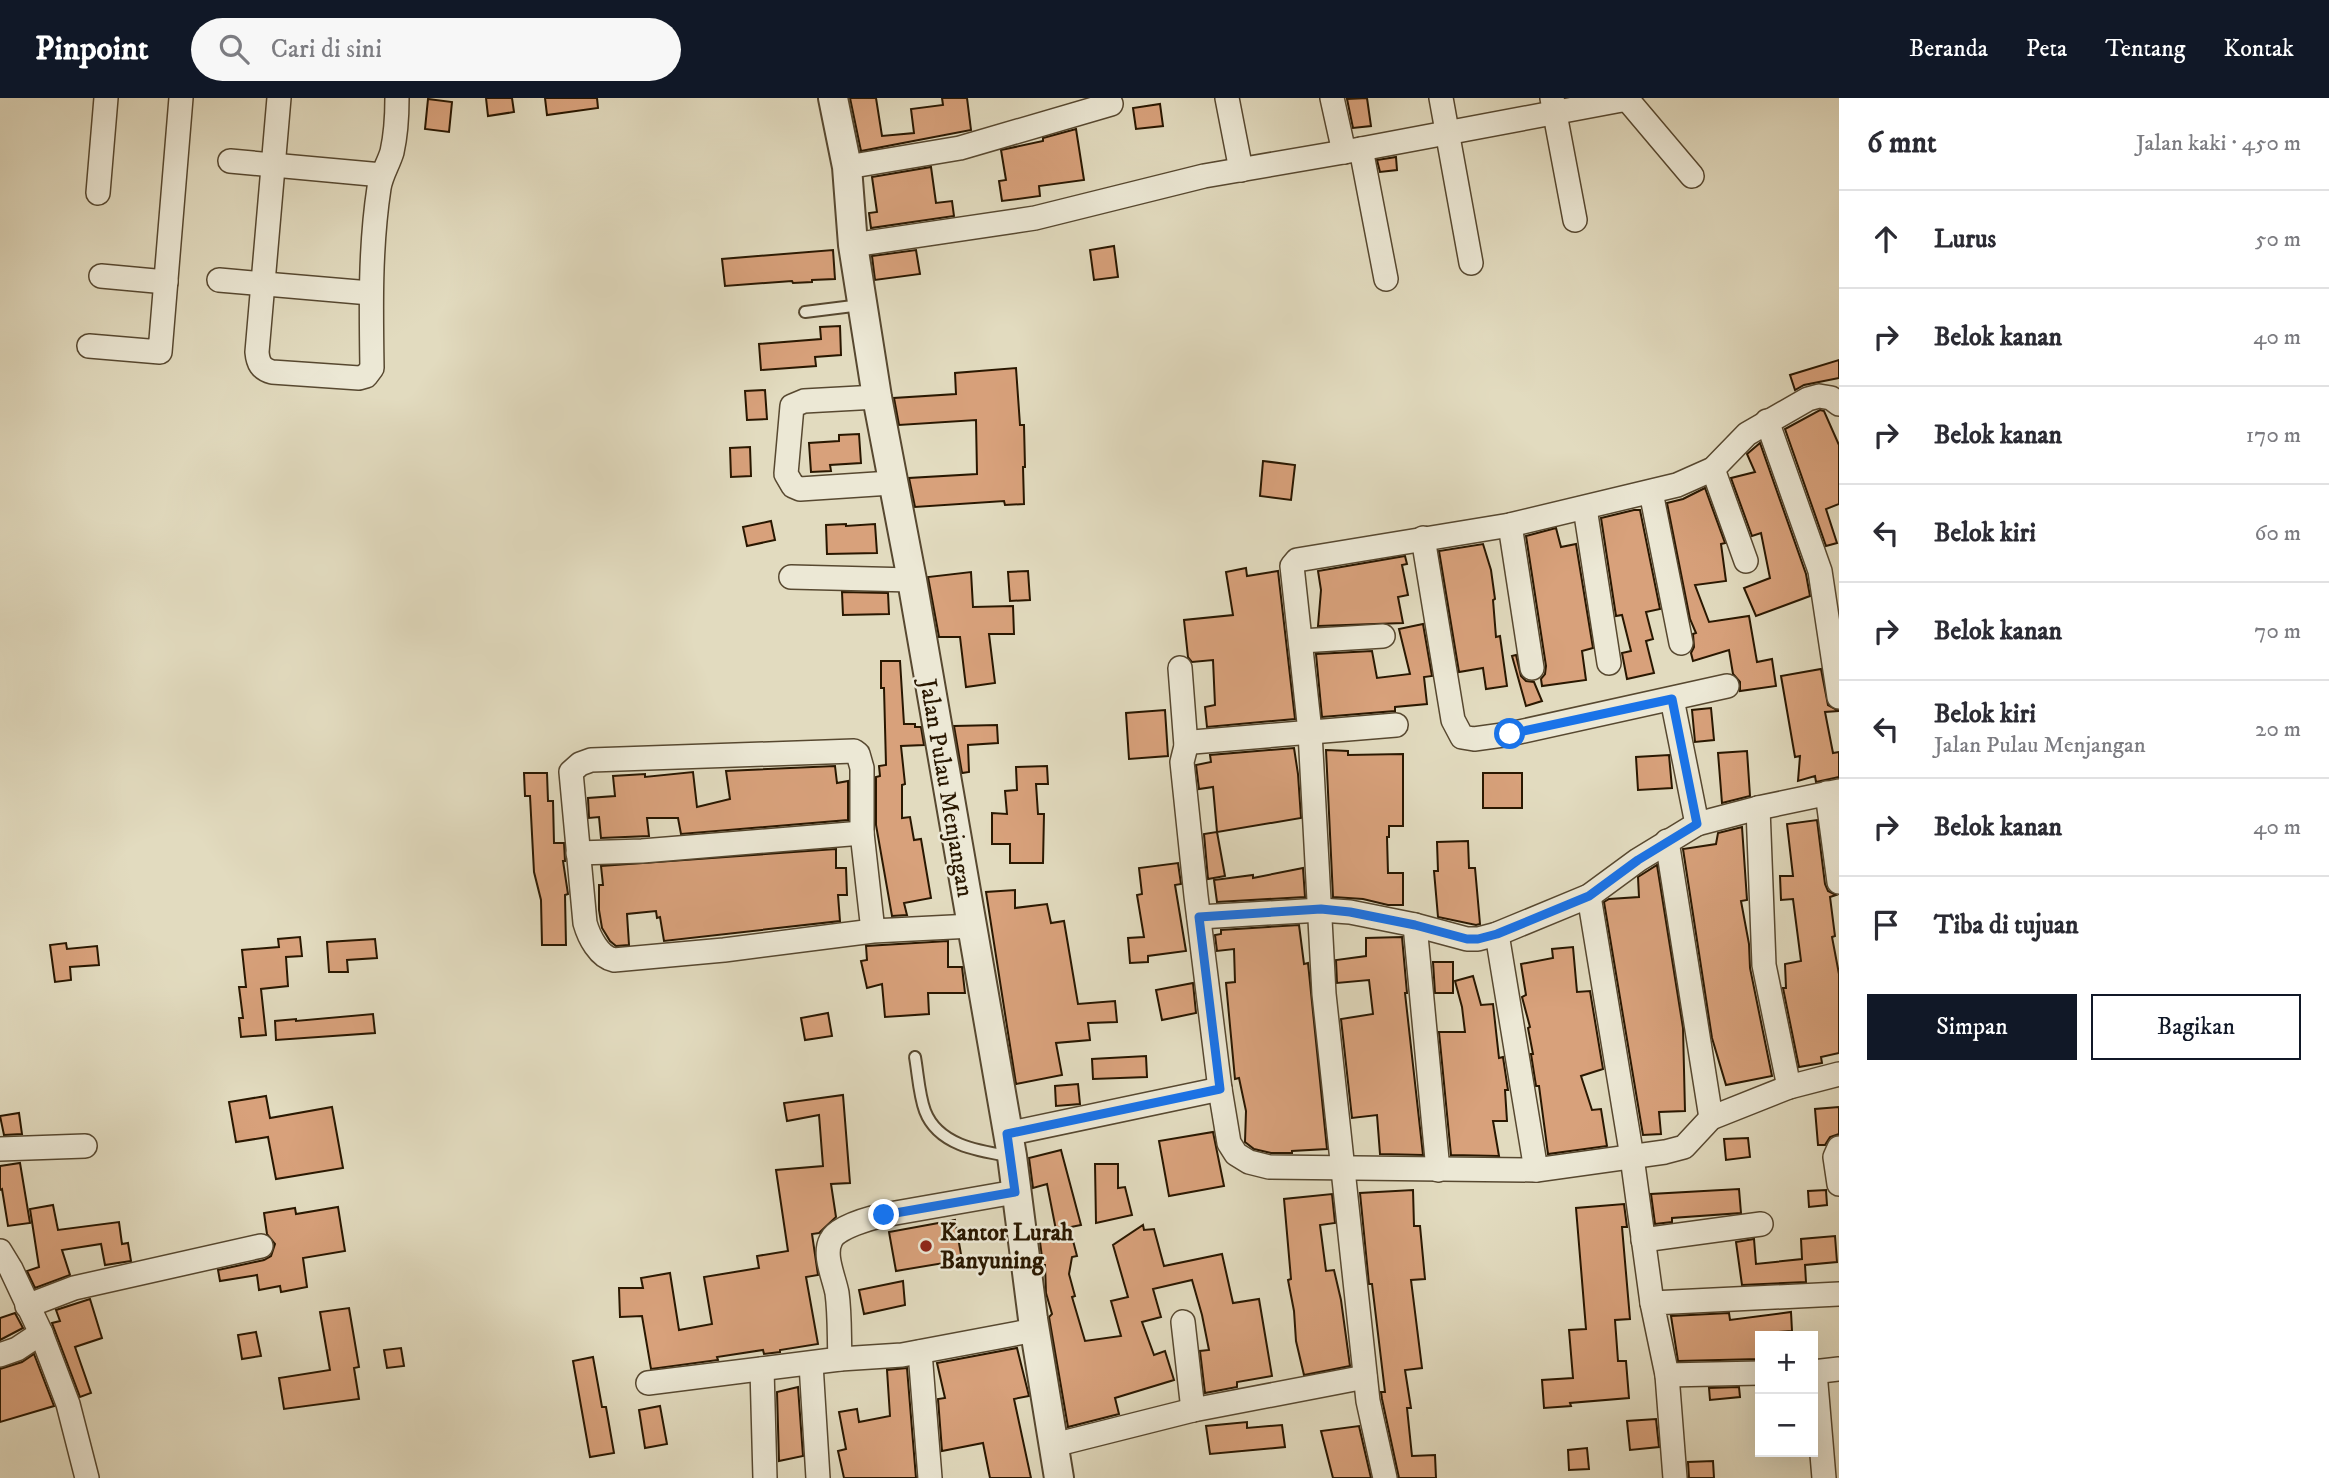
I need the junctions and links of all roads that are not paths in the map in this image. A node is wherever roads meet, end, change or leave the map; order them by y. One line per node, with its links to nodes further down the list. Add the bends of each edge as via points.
1 (106, 98): 19 (street)
2 (181, 98): 26 (street)
3 (279, 98): 14 (street)
4 (397, 98): 17 (street, via 392,150)
5 (833, 98): 15 (street, Jalan Pulau Menjangan)
6 (1227, 98): 16 (street)
7 (1332, 98): 12 (street)
8 (1441, 98): 11 (street)
9 (1111, 104): 15 (street, via 960,148)
10 (1553, 105): 11 (street); 18 (street, via 1627,99); 20 (street)
11 (1447, 133): 12 (street); 22 (street)
12 (1353, 151): 16 (street); 24 (street)
13 (230, 161): 14 (street)
14 (274, 165): 17 (street); 27 (street)
15 (847, 167): 21 (street, Jalan Pulau Menjangan)
16 (1241, 170): 21 (street, via 1035,218)
17 (382, 176): 28 (street)
18 (1692, 176)
19 (98, 192)
20 (1575, 220)
21 (853, 245): 29 (street, Jalan Pulau Menjangan)
22 (1471, 262)
23 (101, 276): 26 (street)
24 (1385, 279)
25 (219, 280): 27 (street)
26 (166, 282): 31 (street, via 160,352)
27 (262, 285): 28 (street); 28 (street, via 258,362 272,372 318,377 359,378 370,372)
28 (370, 293)
29 (863, 304): 30 (lane); 32 (street, Jalan Pulau Menjangan)
30 (805, 312)
31 (89, 346)
32 (877, 397): 36 (street, Jalan Pulau Menjangan); 36 (street, via 792,405 786,474 800,489)
33 (1839, 404): 34 (street, via 1819,396)
34 (1768, 421): 35 (street, via 1747,434); 51 (street, via 1820,571)
35 (1713, 469): 37 (street); 41 (street)
36 (891, 483): 43 (street, Jalan Pulau Menjangan)
37 (1650, 492): 38 (street); 46 (street)
38 (1585, 508): 39 (street); 47 (street)
39 (1510, 525): 40 (street); 49 (street)
40 (1423, 538): 45 (street, via 1294,562); 52 (street, via 1453,720 1462,737 1510,734)
41 (1746, 561)
42 (791, 577): 43 (street)
43 (912, 580): 67 (street, Jalan Pulau Menjangan)
44 (1383, 636): 45 (street)
45 (1301, 641): 54 (street)
46 (1681, 643)
47 (1609, 663)
48 (1180, 668): 55 (street)
49 (1532, 668)
50 (1727, 686): 52 (street)
51 (1839, 697)
52 (1672, 699): 58 (street)
53 (1395, 724): 54 (street)
54 (1310, 732): 55 (street); 64 (street)
55 (1185, 746): 65 (street, via 1182,762)
56 (1833, 792): 57 (street); 62 (street)
57 (1758, 808): 58 (street); 72 (street, via 1764,965)
58 (1697, 824): 60 (street)
59 (862, 833): 61 (street); 61 (street, via 863,768 858,754 848,749 591,760 571,772); 68 (street)
60 (1667, 841): 63 (street); 74 (street)
61 (578, 853): 68 (street, via 589,936 607,959)
62 (1839, 882)
63 (1589, 896): 69 (street); 79 (street)
64 (1321, 909): 65 (street); 66 (street); 80 (street, via 1324,994)
65 (1199, 917): 73 (street)
66 (1415, 925): 69 (street, via 1467,939); 81 (street)
67 (972, 926): 68 (street); 75 (street, Jalan Pulau Menjangan)
68 (873, 931)
69 (1497, 934): 82 (street)
70 (915, 1057): 75 (lane, via 924,1109 944,1135 974,1150)
71 (1839, 1074): 72 (street)
72 (1789, 1087): 74 (street)
73 (1220, 1089): 75 (street); 80 (street, via 1229,1143 1236,1154 1269,1167)
74 (1711, 1118): 79 (street, via 1684,1147)
75 (1010, 1145): 84 (street, Jalan Pulau Menjangan)
76 (85, 1146): 78 (street)
77 (1839, 1148): 83 (street, via 1835,1157)
78 (0, 1149)
79 (1632, 1157): 82 (street); 86 (street)
80 (1342, 1168): 81 (street); 104 (street)
81 (1438, 1170): 82 (street)
82 (1536, 1170)
83 (1839, 1184)
84 (1015, 1192): 93 (street, Jalan Pulau Menjangan); 97 (street, via 867,1219 831,1238 829,1258 837,1295)
85 (1761, 1224): 86 (street)
86 (1643, 1240): 90 (street)
87 (261, 1246): 91 (street, via 74,1288)
88 (0, 1251): 91 (street)
89 (1839, 1294): 90 (street)
90 (1652, 1303): 103 (street)
91 (27, 1306): 94 (street)
92 (1183, 1322): 107 (street)
93 (1035, 1330): 95 (street); 108 (street, Jalan Pulau Menjangan)
94 (41, 1333): 96 (street); 110 (street, via 68,1404)
95 (920, 1352): 97 (street); 113 (street)
96 (0, 1355)
97 (841, 1359): 98 (street)
98 (811, 1364): 99 (street); 112 (street)
99 (762, 1369): 105 (street); 111 (street)
100 (1839, 1370): 101 (street)
101 (1818, 1372)
102 (1755, 1373): 103 (street)
103 (1667, 1375): 116 (street)
104 (1365, 1377): 107 (street); 115 (street)
105 (648, 1383)
106 (1816, 1394): 117 (street)
107 (1193, 1410): 108 (street)
108 (1054, 1445): 114 (street, Jalan Pulau Menjangan)
109 (1839, 1475): 117 (street)
110 (87, 1478)
111 (765, 1478)
112 (818, 1478)
113 (930, 1478)
114 (1059, 1478)
115 (1385, 1478)
116 (1675, 1478)
117 (1824, 1478)

